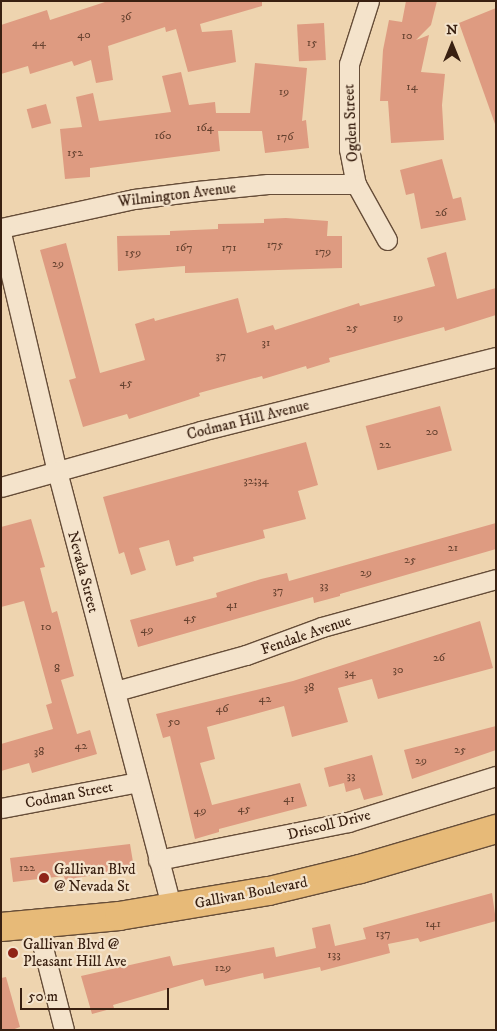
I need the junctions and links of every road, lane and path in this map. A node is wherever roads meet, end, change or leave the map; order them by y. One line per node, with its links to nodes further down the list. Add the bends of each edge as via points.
1 (369, 1): 2 (street, Ogden Street, via 349,64 349,150)
2 (356, 184): 3 (street, Wilmington Avenue, via 268,184 197,191 134,199); 5 (street, Ogden Street)
3 (1, 228)
4 (1, 233): 7 (street, Nevada Street)
5 (387, 240)
6 (496, 356): 7 (street, Codman Hill Avenue)
7 (57, 471): 8 (street, Codman Hill Avenue); 10 (street, Nevada Street)
8 (1, 487)
9 (496, 579): 10 (street, Fendale Avenue, via 322,627 246,655)
10 (116, 691): 12 (street, Nevada Street)
11 (496, 776): 15 (street, Driscoll Drive, via 348,822)
12 (138, 782): 13 (street, Codman Street); 15 (street, Nevada Street)
13 (1, 808)
14 (496, 829): 16 (highway, Gallivan Boulevard, via 342,874)
15 (158, 860): 16 (street, Nevada Street)
16 (172, 908): 17 (highway, Gallivan Boulevard)
17 (37, 924): 18 (highway, Gallivan Boulevard); 19 (street)
18 (1, 927)
19 (64, 1030)

